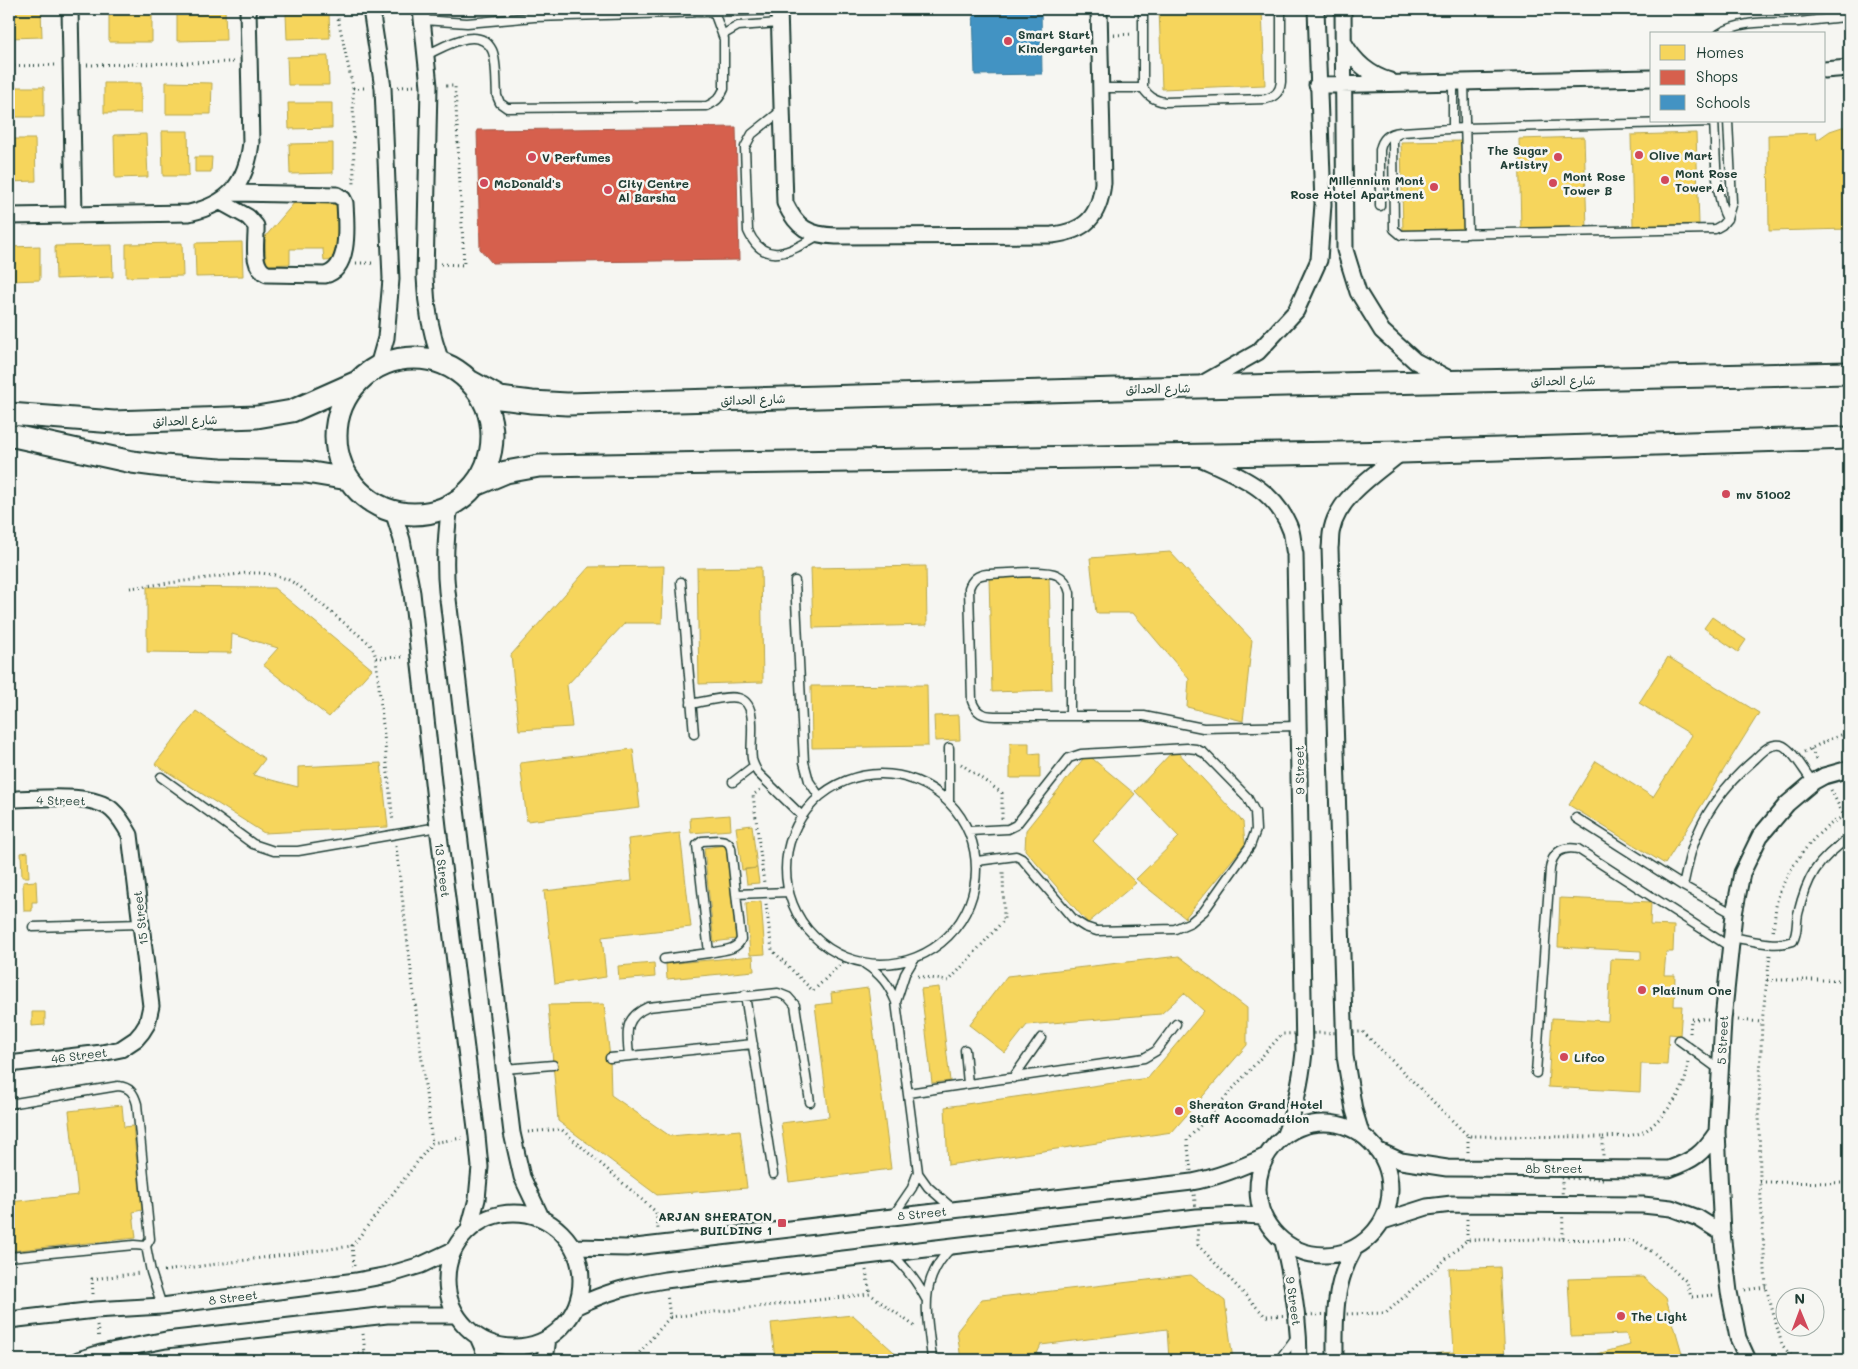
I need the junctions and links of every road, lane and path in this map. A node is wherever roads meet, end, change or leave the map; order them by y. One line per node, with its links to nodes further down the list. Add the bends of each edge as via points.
1 (70, 9): 21 (street)
2 (248, 9): 20 (street)
3 (336, 9): 31 (path)
4 (371, 9): 32 (street)
5 (1099, 9): 17 (street)
6 (1143, 9): 16 (lane)
7 (1281, 9): 34 (lane, via 1281,82 1275,96 1266,99 1165,102 1148,95)
8 (1316, 9): 28 (street)
9 (1343, 9): 18 (street)
10 (714, 12): 11 (lane, via 467,22); 12 (lane); 15 (lane)
11 (422, 14): 19 (street)
12 (779, 14): 15 (lane, via 738,26); 35 (street)
13 (1849, 16): 14 (lane, via 1745,24)
14 (1723, 32)
15 (724, 34): 19 (lane, via 724,89 707,106 507,108 497,96 493,50 485,41 474,37 462,39)
16 (1143, 34): 17 (path); 34 (lane)
17 (1100, 36): 33 (street)
18 (1344, 43): 27 (street, via 1363,67); 29 (street)
19 (426, 55): 30 (street)
20 (248, 62): 21 (path); 42 (street, via 249,161 242,178)
21 (70, 65): 22 (path); 44 (street)
22 (9, 66)
23 (1849, 68): 24 (street)
24 (1826, 70)
25 (1650, 78): 26 (street)
26 (1459, 82): 27 (street); 38 (lane); 39 (lane)
27 (1399, 83): 29 (street)
28 (1317, 84): 29 (street); 58 (street, via 1323,204 1319,260 1296,311 1258,352)
29 (1344, 84): 56 (street, via 1345,250 1358,292 1388,337 1415,361)
30 (429, 86): 32 (path); 51 (street); 51 (path, via 455,86 464,265)
31 (353, 88): 32 (path); 41 (path)
32 (383, 88): 50 (street)
33 (1101, 88): 34 (lane); 48 (street, via 1101,199 1083,226 1068,233 1052,235)
34 (1143, 88)
35 (781, 111): 48 (street, via 785,203 792,218 804,229); 48 (lane, via 752,134 745,147 748,231 761,249 782,254)
36 (1714, 122): 38 (lane); 46 (lane, via 1719,196)
37 (1728, 122): 46 (lane, via 1732,202)
38 (1464, 128): 39 (lane); 47 (lane)
39 (1453, 129): 40 (lane)
40 (1402, 132): 43 (lane, via 1391,134 1381,143); 47 (lane, via 1393,141 1394,229 1401,235)
41 (354, 195)
42 (226, 197): 42 (street, via 256,226 257,264 262,272 325,275 333,272 346,250 345,203 337,195); 44 (street, via 206,210 190,214)
43 (1380, 206)
44 (74, 215): 45 (street)
45 (9, 216)
46 (1727, 219): 47 (lane, via 1715,229)
47 (1468, 234)
48 (819, 235)
49 (355, 253): 50 (path, via 356,263)
50 (390, 263): 53 (street, via 386,338)
51 (425, 264): 52 (street, via 426,306 431,335)
52 (441, 362): 53 (street, via 405,358); 55 (street)
53 (378, 366): 57 (street)
54 (1849, 373): 56 (street, شارع الحدائق)
55 (470, 382): 58 (street, شارع الحدائق, via 500,398 567,404); 65 (street, via 485,404 492,431 491,450)
56 (1455, 382): 58 (street, شارع الحدائق)
57 (355, 383): 59 (street, شارع الحدائق, via 292,411 257,417 114,422); 64 (street, via 339,412 336,429 340,464)
58 (1197, 387)
59 (9, 414)
60 (9, 435): 64 (street, via 132,462 221,470 306,472)
61 (1849, 438): 62 (street)
62 (1402, 452): 63 (street); 120 (street, via 1351,494 1339,510 1332,528 1330,548)
63 (1194, 455): 65 (street, via 539,466 506,472); 75 (street, 9 Street, via 1249,481 1267,494 1291,532 1295,554)
64 (348, 479): 67 (street, via 365,497)
65 (475, 485): 66 (street)
66 (450, 505): 67 (street, via 416,514); 131 (street, via 444,563)
67 (394, 511): 71 (street, 13 Street, via 408,566)
68 (795, 581): 85 (lane, via 804,762)
69 (681, 582): 73 (lane)
70 (130, 588): 72 (path, via 248,573 274,575 298,586 370,644)
71 (419, 656): 72 (path); 92 (street, 13 Street)
72 (376, 658): 95 (path)
73 (691, 704): 77 (lane); 80 (lane, via 737,697 746,702 751,710)
74 (1070, 715): 74 (lane, via 987,716 974,708 969,593 977,576 1046,572 1062,578 1070,593); 75 (lane, via 1144,716 1203,728)
75 (1298, 726): 121 (street, 9 Street)
76 (1849, 732): 79 (path)
77 (694, 734)
78 (949, 752): 87 (lane); 93 (path, via 1002,792)
79 (1795, 758): 84 (lane); 99 (lane, via 1787,747 1771,746 1733,778 1710,811 1696,840)
80 (754, 766): 83 (lane); 90 (lane)
81 (1849, 768): 84 (street, 5 Street)
82 (161, 777): 95 (lane, via 253,844 274,851 298,851)
83 (733, 782)
84 (1812, 782): 102 (street, 5 Street, via 1787,804 1760,836 1742,873)
85 (819, 796): 87 (lane, via 839,783 885,774 916,781); 90 (lane)
86 (9, 799): 88 (street, 4 Street, via 80,798 96,801)
87 (949, 802): 94 (lane)
88 (111, 809): 103 (street, 15 Street, via 130,835)
89 (1849, 815): 106 (path, via 1818,834 1793,863 1778,897)
90 (802, 816): 100 (lane, via 786,852)
91 (1576, 818): 99 (lane)
92 (438, 827): 95 (lane); 143 (street, 13 Street)
93 (1002, 830): 94 (lane); 97 (lane, via 1016,825 1064,763 1075,755 1186,748 1204,753 1247,797 1255,812 1256,830 1250,846 1204,911 1191,922 1175,928 1097,931 1085,927 1074,920 1022,858)
94 (969, 831): 98 (lane)
95 (395, 835): 145 (path)
96 (1849, 838): 106 (lane, via 1820,862 1807,881 1793,941)
97 (1003, 857): 98 (lane); 111 (path, via 1004,920 949,981)
98 (977, 861): 109 (lane, via 975,886 968,910 959,924 936,948)
99 (1683, 886): 102 (lane)
100 (788, 892): 101 (lane); 110 (lane, via 805,928 819,942 846,959)
101 (736, 894): 107 (lane, via 741,933 739,944 735,948); 107 (lane, via 729,843 725,840 699,843 696,849)
102 (1734, 914): 105 (street, 5 Street)
103 (141, 924): 104 (lane); 119 (street, 15 Street, via 151,1006)
104 (33, 928)
105 (1730, 942): 106 (lane); 116 (street, 5 Street); 133 (lane, via 1578,848 1558,851 1551,859)
106 (1772, 944): 112 (path)
107 (709, 953): 108 (lane)
108 (664, 959)
109 (914, 959): 110 (lane, via 889,964); 111 (lane)
110 (864, 963): 115 (lane, via 889,986)
111 (905, 974): 115 (lane)
112 (1767, 980): 113 (path); 117 (path)
113 (1849, 980)
114 (745, 996): 124 (lane); 127 (lane, via 648,1007 638,1012 630,1020 627,1030); 137 (lane, via 778,993 795,1005)
115 (896, 1002): 136 (lane)
116 (1723, 1020): 117 (path); 125 (path, via 1691,1019); 132 (street, 5 Street)
117 (1762, 1022): 152 (path)
118 (1176, 1024): 134 (lane, via 1156,1051 1144,1058)
119 (142, 1032): 129 (street, 46 Street, via 121,1049)
120 (1344, 1032): 121 (path); 141 (street, via 1348,1083); 144 (path, via 1363,1032 1468,1136)
121 (1303, 1034): 142 (street, 9 Street, via 1301,1081 1295,1110); 151 (path, via 1282,1034 1186,1140)
122 (1041, 1038): 134 (lane)
123 (1679, 1040): 125 (lane)
124 (753, 1044): 127 (lane); 150 (lane)
125 (1689, 1049): 132 (lane); 144 (path, via 1682,1091 1659,1118 1644,1132)
126 (964, 1050): 135 (lane)
127 (629, 1056): 128 (lane)
128 (610, 1058)
129 (9, 1064)
130 (553, 1065): 131 (lane)
131 (504, 1069): 140 (street)
132 (1720, 1070): 139 (street, 5 Street)
133 (1536, 1073)
134 (1013, 1078): 135 (lane)
135 (968, 1084): 136 (lane)
136 (908, 1093): 149 (lane)
137 (810, 1102)
138 (9, 1104): 166 (lane, via 118,1086 131,1090 138,1104 150,1240)
139 (1717, 1132): 148 (street, 8b Street, via 1705,1149 1689,1162 1669,1169); 162 (street, 5 Street)
140 (512, 1133): 158 (street, via 522,1176); 165 (path, via 561,1129 656,1212)
141 (1361, 1133): 142 (street, via 1337,1123 1310,1124); 146 (street)
142 (1285, 1134): 147 (street)
143 (477, 1136): 145 (path); 161 (street, 13 Street, via 478,1191)
144 (1604, 1137): 148 (path)
145 (432, 1143): 167 (path)
146 (1379, 1151): 148 (street, 8b Street, via 1401,1161 1447,1168); 160 (street, via 1390,1173 1391,1198)
147 (1266, 1156): 151 (street, 8 Street, via 1226,1174); 157 (street, via 1258,1175 1257,1196)
148 (1603, 1168): 154 (path, via 1603,1179 1562,1178)
149 (918, 1173): 155 (lane, via 940,1199); 156 (lane)
150 (773, 1174)
151 (1192, 1182): 155 (street, 8 Street); 159 (path)
152 (1760, 1182): 153 (path); 177 (path)
153 (1849, 1183)
154 (1562, 1205): 160 (street, via 1452,1204 1427,1207); 162 (street, via 1671,1208 1698,1218); 163 (path)
155 (954, 1209): 156 (street, 8 Street)
156 (893, 1216): 165 (street, 8 Street)
157 (1262, 1216): 159 (street); 164 (street)
158 (541, 1217): 161 (street, via 522,1212 503,1213 485,1218); 168 (street, via 560,1229)
159 (1197, 1217): 169 (street); 185 (path, via 1198,1245 1264,1316)
160 (1383, 1221): 170 (street, via 1371,1237)
161 (469, 1229): 171 (street)
162 (1722, 1233): 178 (street, 5 Street)
163 (1563, 1238): 178 (path, via 1635,1241 1687,1282 1691,1297); 183 (path, via 1467,1240 1386,1313)
164 (1283, 1242): 170 (street, via 1316,1255 1335,1255); 185 (street, 9 Street)
165 (660, 1244): 168 (street, 8 Street, via 627,1248)
166 (146, 1246): 173 (lane, via 134,1244); 174 (lane)
167 (352, 1246): 174 (path); 176 (path)
168 (574, 1247): 181 (street, via 581,1266 582,1287)
169 (952, 1247): 172 (street); 179 (lane, via 938,1261)
170 (1354, 1249): 183 (street, via 1342,1274)
171 (453, 1250): 176 (street, 8 Street, via 421,1265); 184 (street, via 446,1272 447,1294)
172 (892, 1254): 175 (street); 179 (lane, via 912,1275)
173 (9, 1257)
174 (151, 1272): 180 (lane); 182 (path, via 92,1279)
175 (665, 1280): 181 (street, via 627,1286); 186 (path)
176 (356, 1281): 180 (street, 8 Street)
177 (1766, 1287): 178 (path); 206 (path, via 1782,1345)
178 (1729, 1292): 205 (street, 5 Street, via 1738,1338)
179 (926, 1299): 201 (lane)
180 (162, 1306): 182 (street, 8 Street)
181 (577, 1306): 192 (street, via 565,1325)
182 (95, 1310): 188 (street, 8 Street); 193 (path)
183 (1335, 1314): 185 (path); 204 (street)
184 (456, 1315): 187 (street); 191 (street)
185 (1298, 1315): 189 (street, 9 Street)
186 (670, 1316): 190 (path, via 870,1294 917,1328); 200 (path)
187 (360, 1318): 193 (street, via 166,1340); 194 (path)
188 (9, 1320)
189 (1299, 1335): 202 (lane); 203 (street, 9 Street)
190 (918, 1336)
191 (478, 1337): 192 (street, via 513,1348); 198 (street)
192 (548, 1338): 199 (street)
193 (101, 1353): 195 (street)
194 (365, 1353): 196 (path); 197 (path)
195 (78, 1360)
196 (309, 1360)
197 (375, 1360)
198 (488, 1360)
199 (545, 1360)
200 (633, 1360)
201 (932, 1360)
202 (1279, 1360)
203 (1299, 1360)
204 (1335, 1360)
205 (1748, 1360)
206 (1795, 1360)

